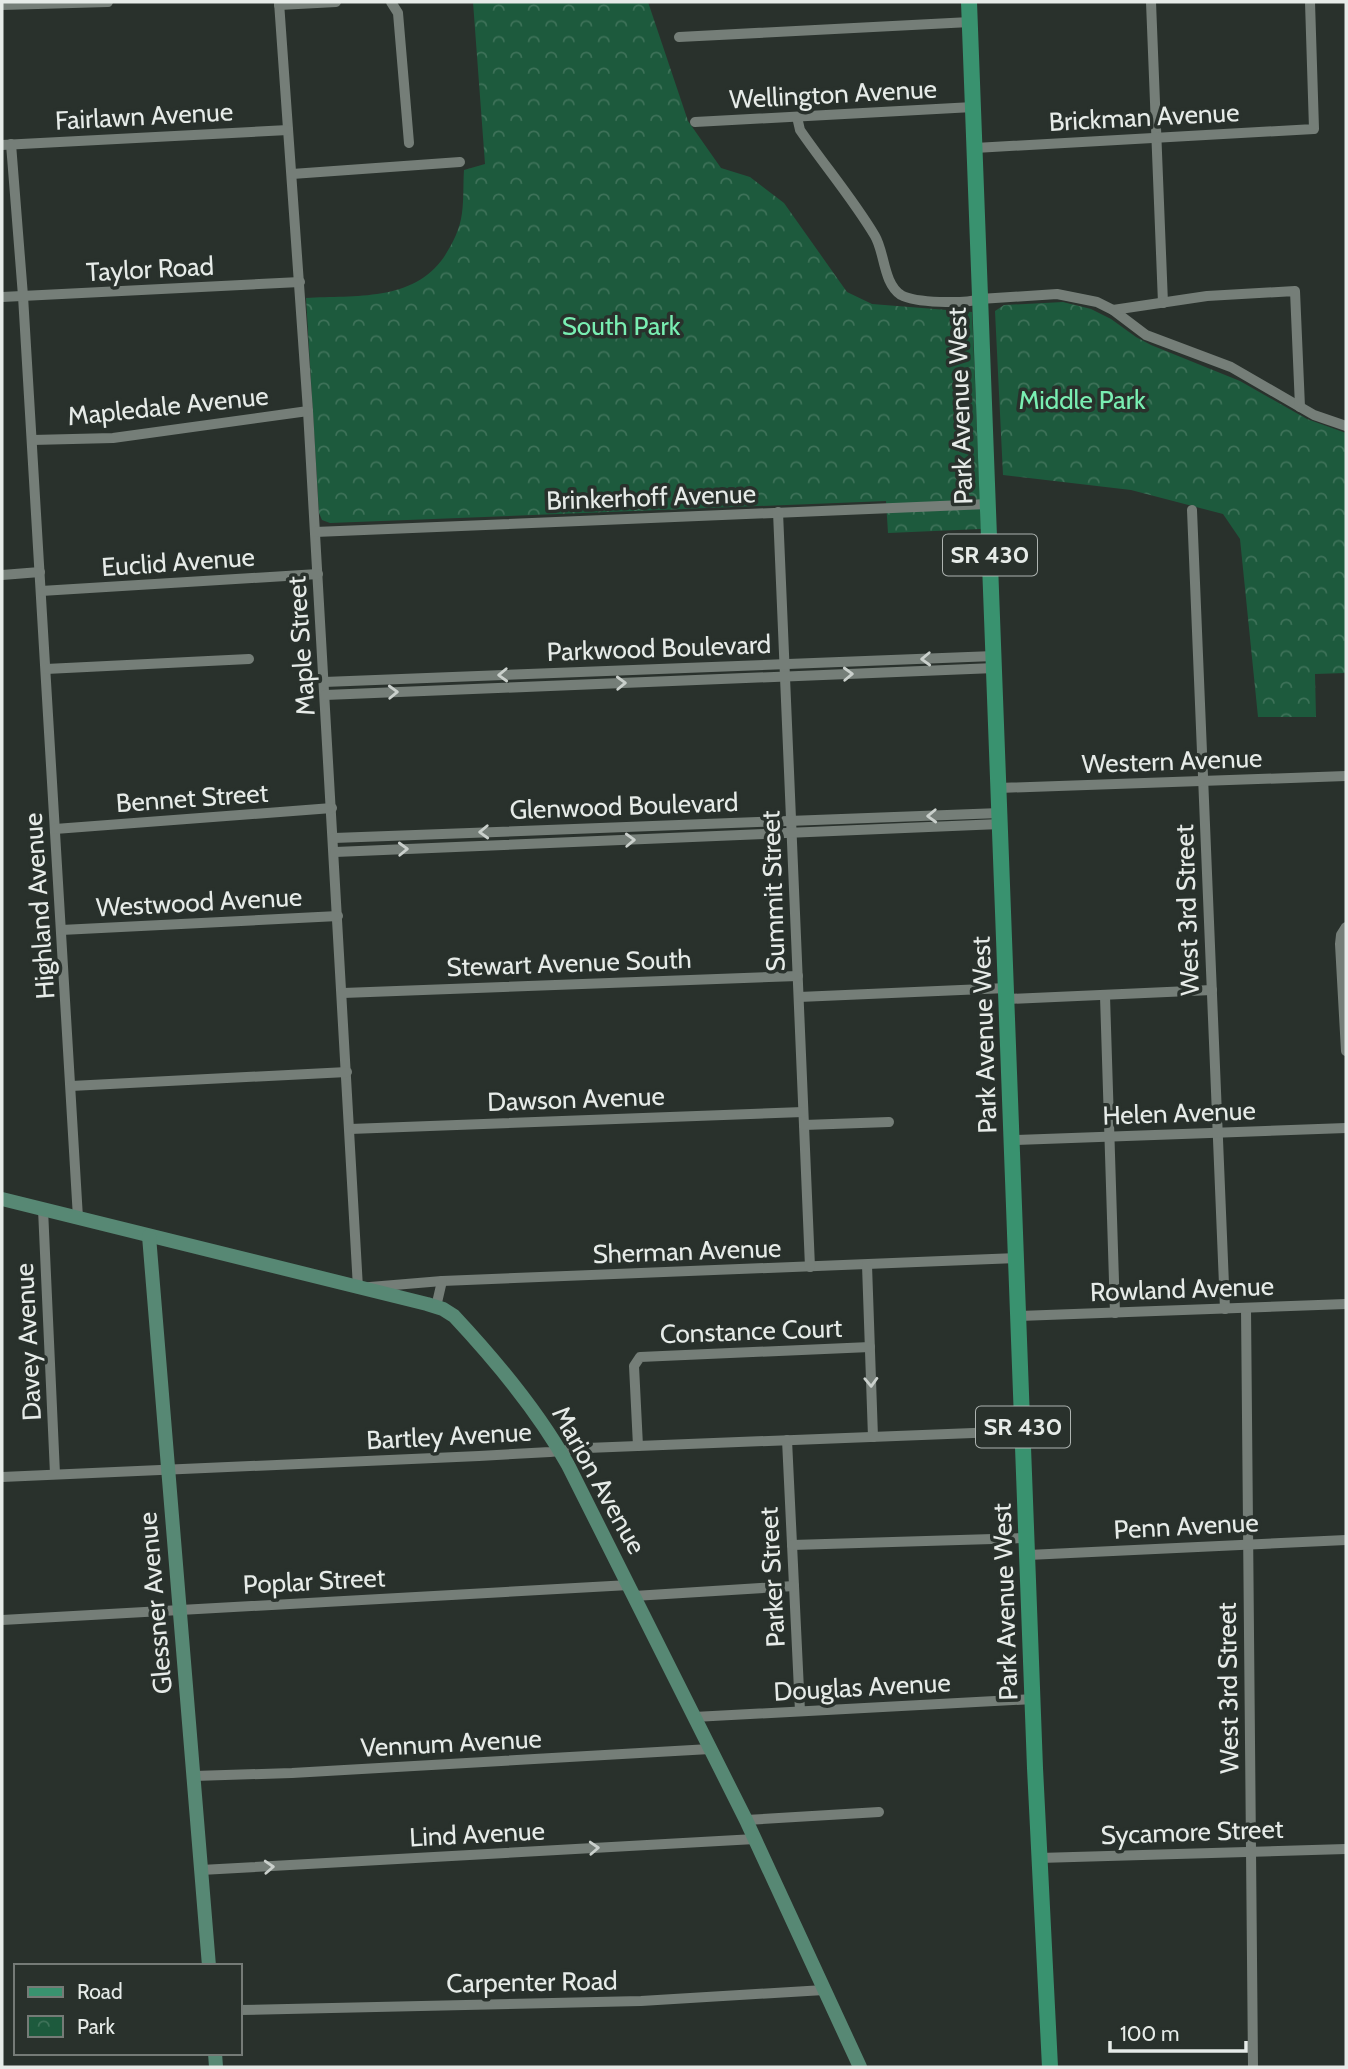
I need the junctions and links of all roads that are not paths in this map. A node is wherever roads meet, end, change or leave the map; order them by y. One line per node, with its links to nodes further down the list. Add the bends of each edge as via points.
1 (107, 2): 8 (street)
2 (336, 2): 7 (street)
3 (391, 2): 16 (street, via 398,13)
4 (969, 2): 9 (main road, Park Avenue West / SR 430)
5 (1151, 2): 15 (street)
6 (1310, 2): 15 (street, Brickman Avenue, via 1314,129)
7 (279, 3): 14 (street, Maple Street)
8 (2, 5)
9 (970, 22): 10 (street); 11 (main road, Park Avenue West / SR 430)
10 (679, 37)
11 (973, 107): 12 (street, Wellington Avenue); 18 (main road, Park Avenue West / SR 430)
12 (797, 117): 13 (street, Wellington Avenue); 24 (street, via 800,131 875,237 895,290 914,299 968,303)
13 (695, 122)
14 (288, 130): 17 (street, Fairlawn Avenue); 20 (street, Maple Street)
15 (1156, 137): 18 (street, Brickman Avenue); 25 (street)
16 (409, 143)
17 (6, 144): 22 (street)
18 (975, 148): 24 (main road, Park Avenue West / SR 430)
19 (460, 162): 20 (street)
20 (292, 174): 21 (street, Maple Street)
21 (300, 282): 22 (street, Taylor Road); 29 (street, Maple Street)
22 (23, 296): 23 (street, Taylor Road); 31 (street)
23 (2, 297)
24 (980, 299): 26 (street, via 1057,294); 32 (main road, Park Avenue West / SR 430)
25 (1158, 304): 26 (street); 27 (street, via 1139,313); 28 (street, via 1295,291)
26 (1114, 310): 27 (street)
27 (1141, 332): 28 (street, via 1231,367)
28 (1300, 407): 30 (street)
29 (308, 411): 31 (street, Mapledale Avenue, via 113,438); 35 (street, Maple Street)
30 (1346, 426)
31 (32, 440): 36 (street)
32 (988, 504): 34 (street, Brinkerhoff Avenue); 41 (main road, Park Avenue West / SR 430)
33 (1192, 510): 48 (street, West 3rd Street)
34 (779, 512): 35 (street, Brinkerhoff Avenue); 42 (street, Summit Street)
35 (315, 532): 37 (street, Maple Street)
36 (40, 572): 38 (street); 39 (street, Highland Avenue)
37 (318, 574): 39 (street, Euclid Avenue); 45 (street, Maple Street)
38 (2, 575)
39 (41, 592): 43 (street, Highland Avenue)
40 (249, 659): 43 (street)
41 (995, 662): 42 (street, Parkwood Boulevard, one-way to 42); 44 (street, one-way to 41); 49 (main road, Park Avenue West / SR 430)
42 (785, 664): 44 (street, Summit Street); 45 (street, Parkwood Boulevard, one-way to 45)
43 (46, 669): 53 (street, Highland Avenue)
44 (785, 676): 46 (street, one-way to 44); 52 (street, Summit Street)
45 (324, 682): 46 (street, Maple Street)
46 (325, 695): 50 (street, Maple Street)
47 (1346, 775): 48 (street, Western Avenue)
48 (1203, 780): 49 (street, Western Avenue); 61 (street, West 3rd Street)
49 (999, 788): 51 (main road, Park Avenue West / SR 430)
50 (332, 808): 53 (street, Bennet Street); 55 (street, Maple Street)
51 (1000, 819): 52 (street, Glenwood Boulevard, one-way to 52); 54 (street, Glenwood Boulevard); 63 (main road, Park Avenue West / SR 430)
52 (791, 821): 54 (street, Summit Street); 55 (street, Glenwood Boulevard, one-way to 55)
53 (55, 829): 59 (street, Highland Avenue)
54 (792, 835): 56 (street, Glenwood Boulevard, one-way to 54); 60 (street, Summit Street)
55 (334, 838): 56 (street, Maple Street)
56 (335, 852): 57 (street, Maple Street)
57 (338, 916): 59 (street, Westwood Avenue); 62 (street, Maple Street)
58 (1346, 927): 66 (street, via 1340,944)
59 (61, 930): 68 (street, Highland Avenue)
60 (798, 976): 62 (street, Stewart Avenue South); 65 (street, Summit Street)
61 (1212, 990): 64 (street); 74 (street, West 3rd Street)
62 (343, 993): 67 (street, Maple Street)
63 (1007, 994): 64 (street); 65 (street); 76 (main road, Park Avenue West / SR 430)
64 (1105, 996): 75 (street)
65 (799, 997): 69 (street, Summit Street)
66 (1346, 1051)
67 (347, 1072): 68 (street); 73 (street, Maple Street)
68 (71, 1086): 79 (street, Highland Avenue)
69 (803, 1112): 71 (street, Summit Street); 73 (street, Dawson Avenue)
70 (890, 1122): 71 (street)
71 (804, 1125): 83 (street, Summit Street)
72 (1346, 1128): 74 (street, Helen Avenue)
73 (350, 1129): 85 (street, Maple Street)
74 (1218, 1132): 75 (street, Helen Avenue); 89 (street, West 3rd Street)
75 (1109, 1137): 76 (street, Helen Avenue); 90 (street)
76 (1013, 1140): 81 (main road, Park Avenue West / SR 430)
77 (2, 1199): 78 (street, Marion Avenue)
78 (43, 1209): 79 (street, Marion Avenue); 99 (street, Davey Avenue)
79 (78, 1218): 80 (street, Marion Avenue)
80 (149, 1236): 85 (street, Marion Avenue); 98 (street, Glessner Avenue)
81 (1017, 1258): 82 (street, Sherman Avenue); 91 (main road, Park Avenue West / SR 430)
82 (867, 1265): 83 (street, Sherman Avenue); 92 (street)
83 (810, 1267): 84 (street, Sherman Avenue)
84 (442, 1281): 85 (street, Sherman Avenue); 87 (street)
85 (358, 1288): 87 (street, Marion Avenue)
86 (1346, 1304): 88 (street, Rowland Avenue)
87 (436, 1307): 97 (street, Marion Avenue, via 454,1316 479,1344)
88 (1246, 1308): 89 (street, Rowland Avenue); 104 (street, West 3rd Street)
89 (1225, 1309): 90 (street, Rowland Avenue)
90 (1115, 1313): 91 (street, Rowland Avenue)
91 (1019, 1316): 93 (main road, Park Avenue West / SR 430)
92 (870, 1347): 94 (street, one-way to 94); 96 (street, Constance Court, via 640,1357 634,1366)
93 (1023, 1431): 94 (street, Bartley Avenue); 101 (main road, Park Avenue West / SR 430)
94 (873, 1437): 95 (street, Bartley Avenue)
95 (787, 1440): 96 (street, Bartley Avenue); 103 (street, Parker Street)
96 (638, 1446): 97 (street, Bartley Avenue)
97 (561, 1451): 98 (street, Bartley Avenue); 107 (street, Marion Avenue)
98 (168, 1469): 99 (street, Bartley Avenue); 108 (street, Glessner Avenue)
99 (55, 1474): 100 (street, Bartley Avenue)
100 (2, 1477)
101 (1027, 1538): 103 (street); 105 (main road, Park Avenue West / SR 430)
102 (1346, 1540): 104 (street, Penn Avenue)
103 (792, 1545): 106 (street, Parker Street)
104 (1248, 1545): 105 (street, Penn Avenue); 119 (street, West 3rd Street)
105 (1028, 1555): 110 (main road, Park Avenue West / SR 430)
106 (794, 1586): 107 (street, Poplar Street); 111 (street, Parker Street)
107 (631, 1590): 108 (street, Poplar Street); 112 (street, Marion Avenue)
108 (180, 1610): 109 (street, Poplar Street); 114 (street, Glessner Avenue)
109 (2, 1620)
110 (1033, 1699): 111 (street, Douglas Avenue); 120 (main road, Park Avenue West / SR 430)
111 (800, 1711): 112 (street, Douglas Avenue)
112 (694, 1717): 113 (street, Marion Avenue)
113 (710, 1749): 114 (street, Vennum Avenue); 116 (street, Marion Avenue)
114 (194, 1776): 121 (street, Glessner Avenue)
115 (879, 1812): 116 (street)
116 (746, 1820): 117 (street, Marion Avenue)
117 (755, 1839): 121 (street, Lind Avenue, one-way to 117); 123 (street, Marion Avenue)
118 (1346, 1849): 119 (street, Sycamore Street)
119 (1251, 1852): 120 (street, Sycamore Street); 127 (street, West 3rd Street)
120 (1040, 1858): 126 (main road, Park Avenue West / SR 430)
121 (201, 1870): 122 (street, Glessner Avenue)
122 (209, 1964)
123 (824, 1990): 124 (street, Carpenter Road, via 640,2001); 125 (street, Marion Avenue)
124 (242, 2010)
125 (860, 2067)
126 (1050, 2067)
127 (1253, 2067)

